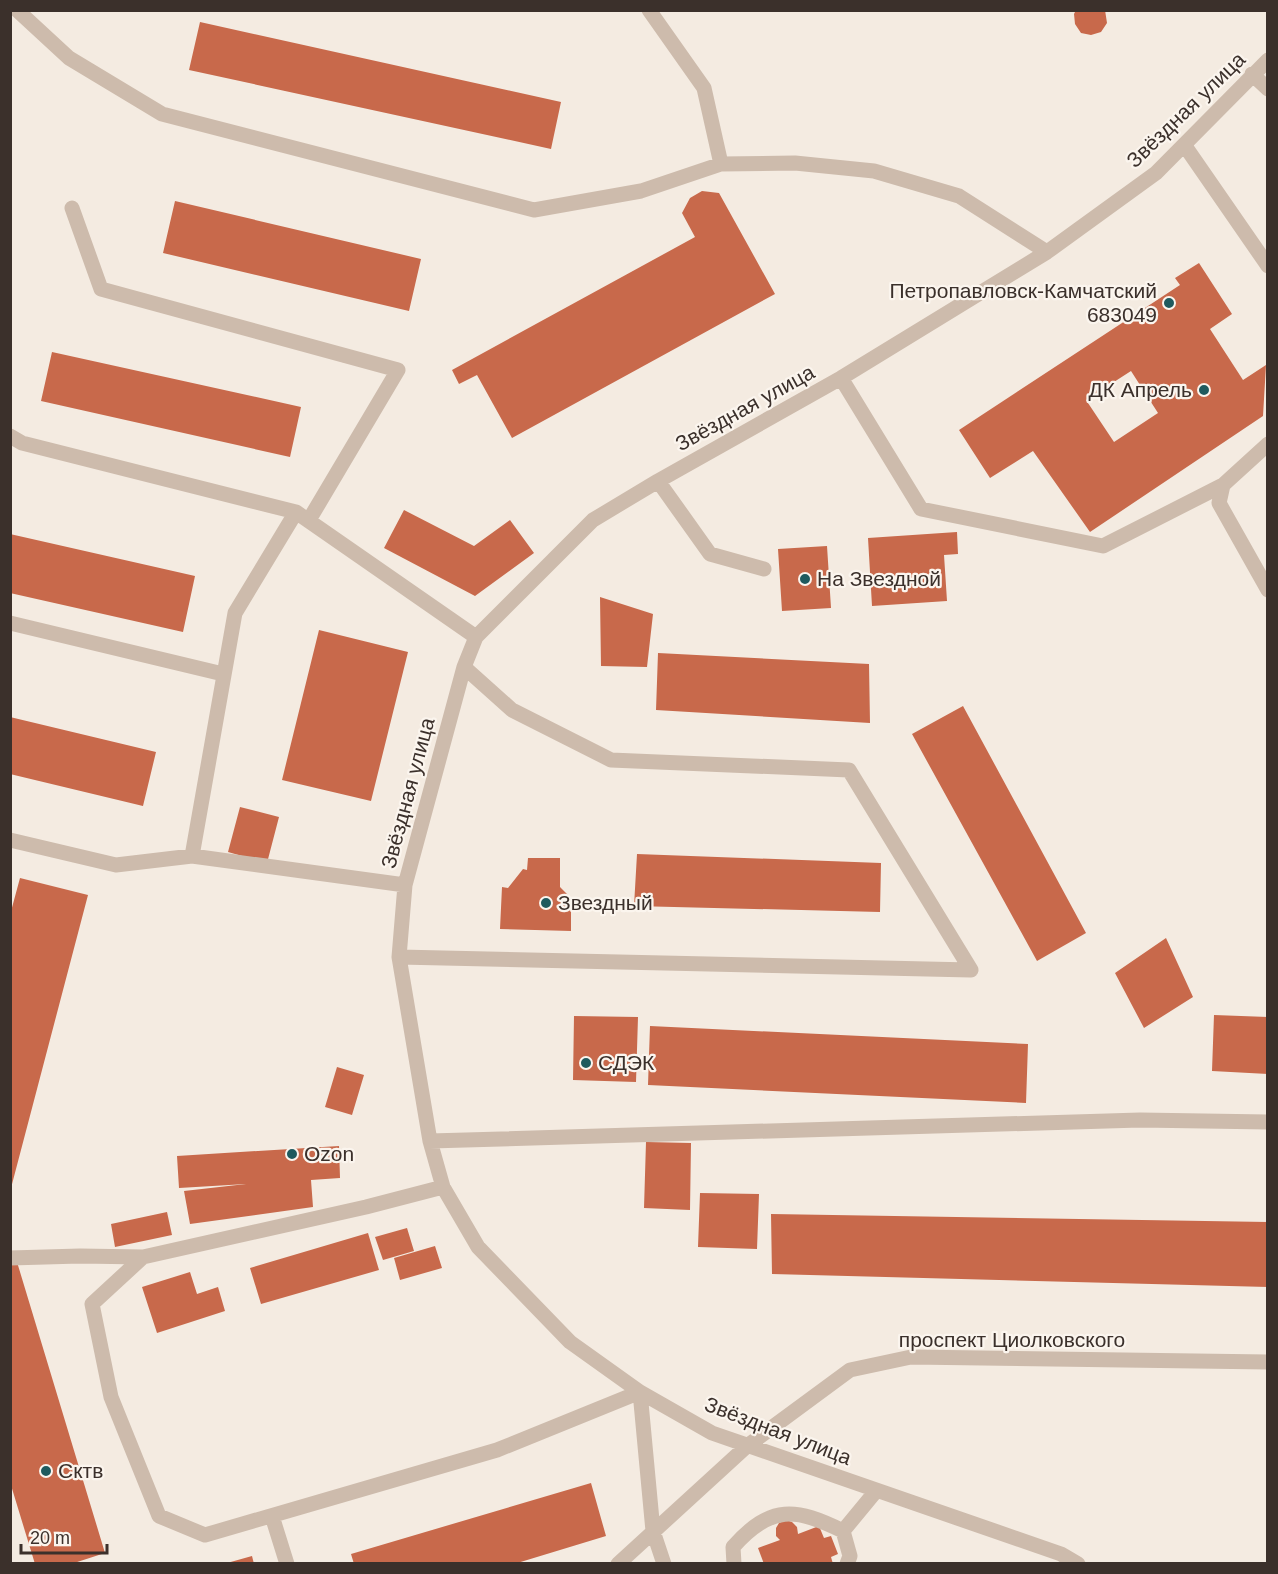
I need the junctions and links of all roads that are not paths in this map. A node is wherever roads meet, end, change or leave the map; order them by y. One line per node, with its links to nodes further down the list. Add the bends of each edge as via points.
1 (17, 10): 7 (street, via 69,58 162,114 534,210 641,191)
2 (649, 10): 7 (street, via 704,88)
3 (1268, 60): 4 (street, Звёздная улица)
4 (1252, 74): 5 (street); 6 (street, Звёздная улица)
5 (1268, 89)
6 (1185, 146): 9 (street, Звёздная улица, via 1155,173); 10 (street)
7 (721, 164): 9 (street, via 795,163 874,171 958,196)
8 (72, 208): 16 (street, via 101,289 398,370)
9 (1047, 252): 11 (street, Звёздная улица)
10 (1268, 266)
11 (841, 378): 14 (street, Звёздная улица); 15 (street, via 921,509 1103,546)
12 (10, 436): 16 (street, via 22,443)
13 (1268, 444): 15 (street)
14 (658, 481): 17 (street, via 710,554); 20 (street, Звёздная улица, via 593,520)
15 (1223, 485): 18 (street, via 1219,503)
16 (302, 516): 20 (street); 22 (street, via 234,613)
17 (764, 569)
18 (1268, 590)
19 (10, 623): 22 (street)
20 (476, 637): 21 (street, Звёздная улица)
21 (464, 667): 25 (street, Звёздная улица); 26 (street, via 512,710 611,760 849,770 971,970)
22 (224, 674): 24 (street)
23 (10, 840): 24 (street, via 116,865)
24 (192, 856): 25 (street)
25 (405, 885): 26 (street, Звёздная улица)
26 (399, 957): 28 (street, Звёздная улица)
27 (1268, 1122): 28 (street, via 1140,1120)
28 (430, 1141): 29 (street, Звёздная улица)
29 (443, 1187): 30 (street); 33 (street, Звёздная улица, via 478,1247 570,1342)
30 (143, 1257): 31 (street); 36 (street, via 92,1304 111,1397 159,1516 205,1536)
31 (10, 1258)
32 (1268, 1362): 34 (street, проспект Циолковского, via 911,1357 850,1370)
33 (640, 1392): 34 (street, Звёздная улица, via 712,1433); 36 (street, via 497,1450); 37 (street)
34 (747, 1446): 35 (street, Звёздная улица); 37 (street, проспект Циолковского)
35 (876, 1491): 38 (street); 44 (street, Звёздная улица)
36 (272, 1516): 39 (street)
37 (653, 1531): 40 (street, проспект Циолковского); 41 (street)
38 (843, 1532): 42 (street, via 790,1512 769,1518 746,1532 733,1547); 43 (street, via 850,1556)
39 (287, 1563)
40 (618, 1563)
41 (664, 1563)
42 (734, 1563)
43 (847, 1563)
44 (1078, 1563)

